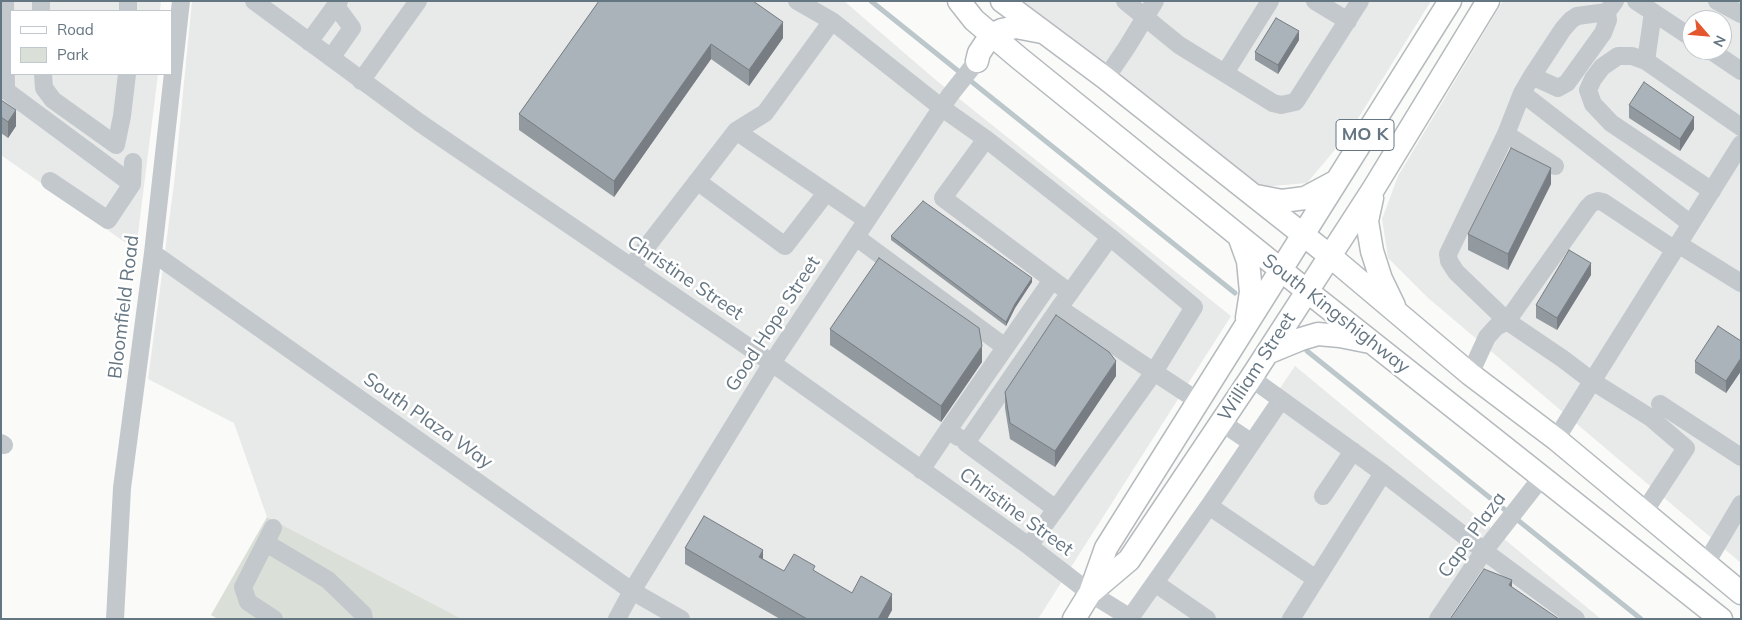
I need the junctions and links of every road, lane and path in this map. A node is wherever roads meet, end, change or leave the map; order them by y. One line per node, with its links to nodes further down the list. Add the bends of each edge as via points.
1 (5, 1): 41 (street)
2 (181, 1): 52 (street, Bloomfield Road)
3 (254, 1): 28 (street, Christine Street)
4 (418, 1): 40 (street)
5 (797, 1): 22 (street)
6 (959, 1): 26 (main road, South Kingshighway)
7 (1002, 1): 25 (main road, South Kingshighway)
8 (1125, 1): 21 (street)
9 (1155, 1): 21 (street)
10 (1270, 1): 35 (street)
11 (1315, 1): 23 (street)
12 (1430, 1): 27 (main road)
13 (1450, 1): 27 (main road, William Street / MO K)
14 (1488, 1): 57 (main road, William Street / MO K)
15 (1358, 2): 23 (street)
16 (338, 3): 28 (street); 29 (street, via 352,28)
17 (1723, 3): 20 (street)
18 (1642, 4): 24 (street); 33 (street)
19 (1611, 6): 38 (street, via 1571,20); 38 (street, via 1603,33 1567,83 1558,88)
20 (1741, 14)
21 (1145, 18): 35 (street, via 1179,45); 39 (street)
22 (832, 22): 43 (street); 45 (street, via 765,113)
23 (1348, 22): 35 (street, via 1295,102 1273,103)
24 (1682, 31)
25 (1045, 33): 26 (main road, via 1016,27); 39 (main road, South Kingshighway)
26 (991, 35): 30 (main road, South Kingshighway); 32 (main road)
27 (1427, 37): 55 (main road, William Street / MO K)
28 (309, 42): 29 (street, Christine Street)
29 (331, 58): 40 (street, Christine Street)
30 (1019, 58): 32 (main road, via 990,57); 65 (main road, South Kingshighway)
31 (1725, 60): 34 (street)
32 (977, 61): 43 (street, Good Hope Street)
33 (1646, 61): 44 (street); 58 (street, via 1618,56 1602,67 1588,90 1594,104 1611,123)
34 (1741, 71)
35 (1225, 73)
36 (43, 75): 48 (street, via 44,88 52,100)
37 (127, 75): 48 (street)
38 (1532, 76): 42 (street)
39 (1106, 78): 60 (main road, South Kingshighway)
40 (361, 81): 70 (street, Christine Street)
41 (4, 89): 56 (street)
42 (1522, 93): 46 (street); 62 (street)
43 (946, 102): 47 (street); 61 (street, Good Hope Street)
44 (1741, 127)
45 (736, 131): 54 (street); 59 (street)
46 (1506, 134): 51 (street); 78 (street, via 1448,254 1451,266)
47 (986, 139): 66 (street); 72 (street, via 942,198)
48 (116, 145): 50 (street)
49 (1738, 155): 58 (street)
50 (133, 162): 52 (street); 56 (street)
51 (1555, 166)
52 (162, 169): 68 (street, Bloomfield Road)
53 (50, 181): 56 (street, via 108,220)
54 (697, 181): 59 (street, via 785,246); 70 (street)
55 (1336, 182): 60 (main road, via 1305,198 1282,201); 63 (main road, William Street / MO K)
56 (132, 184)
57 (1374, 188): 69 (main road, William Street / MO K); 77 (main road, via 1367,221 1371,244 1380,279)
58 (1712, 191): 62 (street)
59 (826, 193): 61 (street)
60 (1253, 195): 63 (main road, South Kingshighway)
61 (867, 220): 64 (street, Good Hope Street)
62 (1690, 224): 67 (street)
63 (1303, 234): 69 (main road, South Kingshighway); 71 (main road, William Street / MO K)
64 (856, 236): 81 (street); 83 (street, Good Hope Street)
65 (1239, 236): 71 (main road, South Kingshighway); 79 (main road, via 1248,261 1251,292)
66 (1110, 238): 75 (street); 84 (street, via 1194,307)
67 (1676, 247): 73 (street); 78 (street, via 1645,231 1603,202 1592,203); 87 (street)
68 (153, 253): 111 (street, South Plaza Way); 115 (street, Bloomfield Road, via 122,488)
69 (1330, 256): 74 (main road, William Street / MO K); 77 (main road, South Kingshighway)
70 (631, 267): 83 (street, Christine Street)
71 (1281, 269): 74 (main road, South Kingshighway); 79 (main road, William Street)
72 (1052, 280): 75 (street); 81 (street)
73 (1741, 284)
74 (1307, 290): 80 (main road, South Kingshighway); 82 (main road, William Street)
75 (1070, 293): 76 (street)
76 (1058, 308): 84 (street); 94 (street)
77 (1397, 313): 85 (main road, South Kingshighway)
78 (1508, 320): 85 (street, via 1487,337); 87 (street)
79 (1246, 324): 89 (main road, William Street)
80 (1374, 343): 82 (main road, via 1318,334); 100 (main road, South Kingshighway)
81 (1005, 347): 92 (street)
82 (1267, 352): 86 (main road, William Street)
83 (772, 363): 98 (street, Christine Street); 111 (street, Good Hope Street)
84 (1154, 372): 89 (street); 104 (street)
85 (1470, 374): 93 (main road, South Kingshighway)
86 (1251, 378): 88 (street); 91 (main road, William Street)
87 (1592, 381): 93 (street); 105 (street, via 1651,418 1686,448)
88 (1281, 400): 95 (street); 96 (street)
89 (1198, 401): 112 (main road, William Street, via 1106,548)
90 (1660, 404): 97 (street)
91 (1221, 422): 95 (street); 112 (main road, William Street, via 1129,560)
92 (948, 430): 94 (street); 98 (street)
93 (1556, 439): 105 (main road, South Kingshighway)
94 (966, 443): 104 (street)
95 (1252, 443): 103 (street)
96 (1353, 451): 99 (street); 101 (street)
97 (1741, 458)
98 (921, 470): 106 (street, Christine Street)
99 (1383, 473): 107 (street); 109 (street)
100 (1542, 477): 107 (street, Cape Plaza); 125 (main road, South Kingshighway)
101 (1323, 496)
102 (1740, 505): 108 (street)
103 (1209, 506): 109 (street); 110 (street)
104 (1056, 509): 106 (street)
105 (1644, 512): 108 (main road, South Kingshighway)
106 (1029, 546): 112 (street, Christine Street)
107 (1484, 551): 123 (street, Cape Plaza); 124 (street)
108 (1705, 565): 113 (main road, South Kingshighway)
109 (1316, 579): 122 (street)
110 (1155, 583): 114 (street); 121 (street)
111 (632, 590): 118 (street, Good Hope Street); 119 (street, South Plaza Way)
112 (1090, 593): 114 (street); 120 (main road, William Street)
113 (1741, 593)
114 (1131, 618)
115 (115, 619)
116 (274, 619): 117 (street, via 248,602 243,587 270,536 328,580 363,614)
117 (364, 619)
118 (617, 619)
119 (681, 619)
120 (1074, 619)
121 (1206, 619)
122 (1291, 619)
123 (1438, 619)
124 (1576, 619)
125 (1720, 619)

